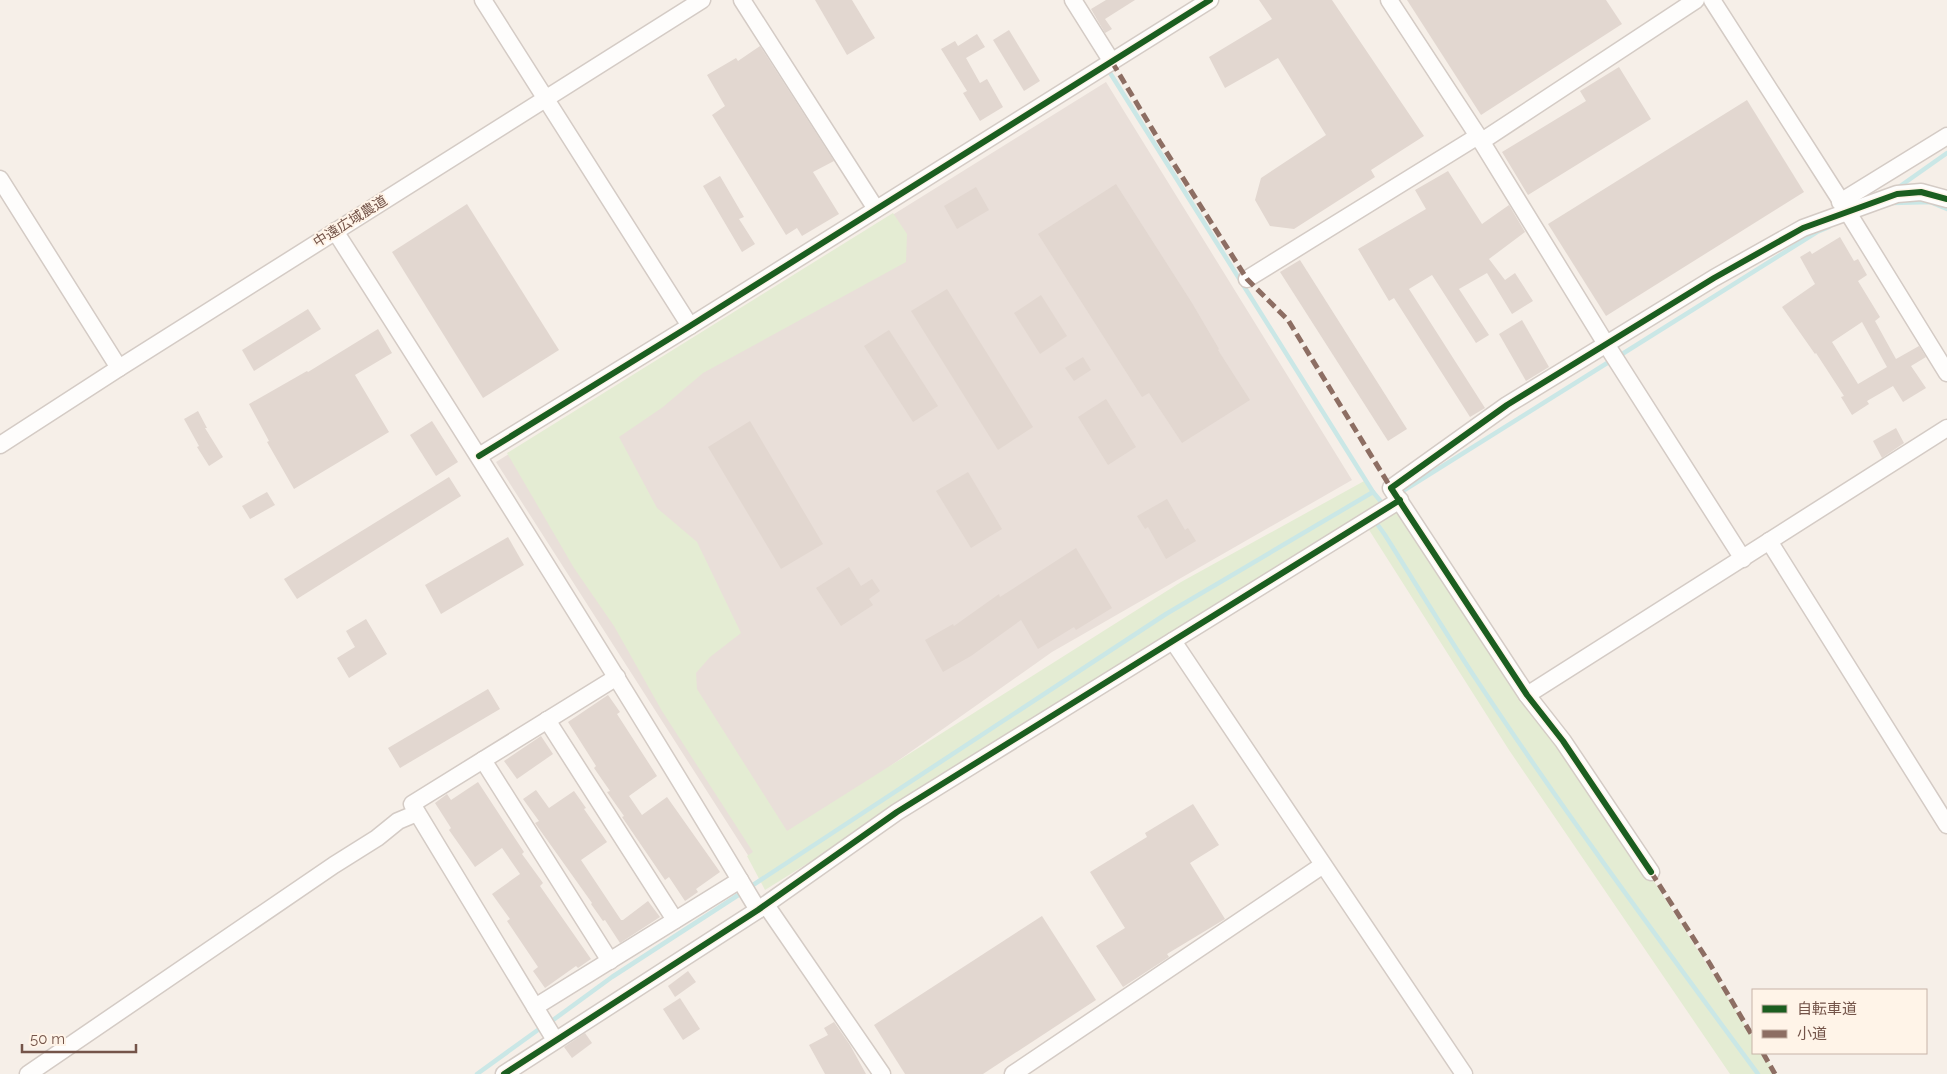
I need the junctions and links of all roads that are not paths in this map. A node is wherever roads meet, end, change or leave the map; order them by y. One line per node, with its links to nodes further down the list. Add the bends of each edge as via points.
1 (483, 0): 10 (street)
2 (702, 0): 10 (street, 中遠広域農道)
3 (742, 0): 16 (street)
4 (1073, 0): 9 (street)
5 (1210, 0): 9 (street)
6 (1390, 0): 12 (street)
7 (1696, 0): 12 (street)
8 (1712, 0): 15 (street)
9 (1112, 62): 16 (street)
10 (546, 98): 17 (street, 中遠広域農道); 19 (street)
11 (1947, 136): 15 (street)
12 (1480, 138): 18 (street); 20 (street)
13 (0, 178): 21 (street)
14 (1947, 199): 15 (street, via 1910,192)
15 (1844, 207): 20 (street, via 1714,278); 22 (street)
16 (876, 208): 19 (street)
17 (335, 231): 21 (street, 中遠広域農道); 25 (street)
18 (1247, 279)
19 (690, 326): 25 (street)
20 (1606, 344): 26 (street, via 1507,406 1391,488); 28 (street)
21 (119, 368): 24 (street, 中遠広域農道)
22 (1947, 373)
23 (1947, 428): 27 (street)
24 (0, 445)
25 (478, 456): 30 (street)
26 (1400, 500): 29 (street); 31 (street)
27 (1769, 542): 28 (street); 35 (street)
28 (1742, 559): 31 (street)
29 (1173, 641): 36 (street); 39 (street, via 897,812)
30 (617, 677): 32 (street); 38 (street)
31 (1527, 695): 37 (street, via 1563,741)
32 (548, 720): 33 (street); 40 (street)
33 (483, 760): 34 (street, via 412,804); 41 (street)
34 (417, 812): 42 (street); 45 (street, via 398,821)
35 (1947, 825)
36 (1323, 865): 48 (street); 49 (street)
37 (1651, 872)
38 (740, 880): 39 (street); 40 (street)
39 (762, 907): 43 (street); 47 (street)
40 (675, 920): 41 (street)
41 (610, 961): 42 (street)
42 (535, 1007): 43 (street)
43 (555, 1040): 44 (street)
44 (528, 1068): 46 (street)
45 (28, 1074)
46 (504, 1074)
47 (882, 1074)
48 (1013, 1074)
49 (1464, 1074)

